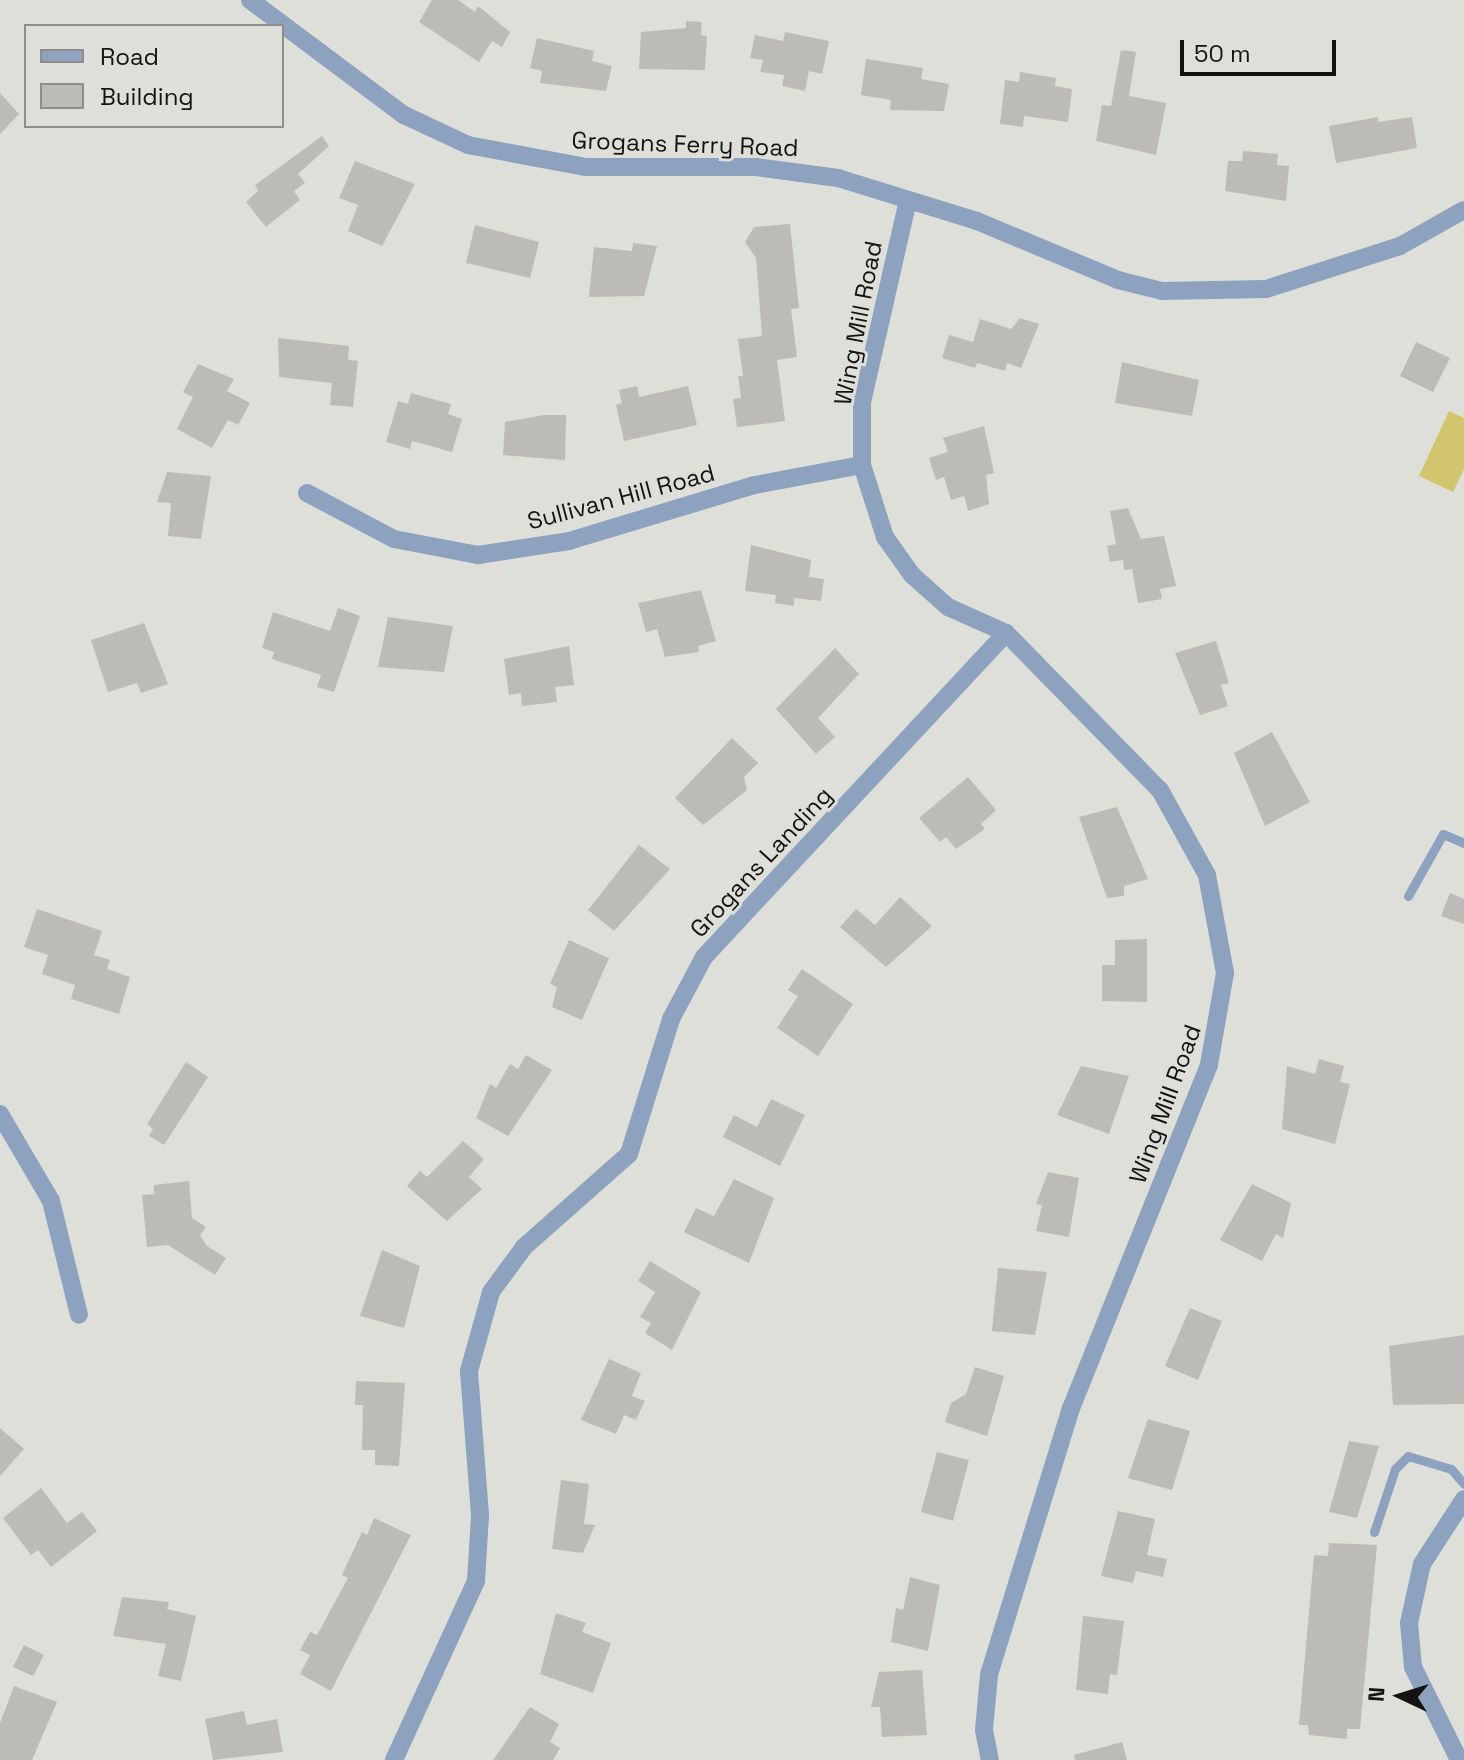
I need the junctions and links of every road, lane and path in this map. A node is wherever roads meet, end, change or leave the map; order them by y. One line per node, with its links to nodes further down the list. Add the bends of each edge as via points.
1 (250, 0): 2 (street, Grogans Ferry Road)
2 (282, 24)
3 (284, 25): 4 (street, Grogans Ferry Road, via 404,115 468,145 585,167 794,170)
4 (908, 200): 5 (street, Grogans Ferry Road, via 1118,280 1206,294 1266,289 1346,267 1400,246); 6 (street, Wing Mill Road, via 862,403)
5 (1464, 210)
6 (862, 465): 7 (street, Sullivan Hill Road, via 755,485 569,541 478,555 394,539); 8 (street, Wing Mill Road, via 885,537 912,575 948,607)
7 (307, 493)
8 (1006, 633): 16 (street, Grogans Landing, via 704,957 671,1019 629,1154 524,1247 491,1292 469,1371 480,1515 476,1581); 17 (street, Wing Mill Road, via 1108,732 1160,790 1189,835 1220,923 1225,973 1209,1065 1071,1408 993,1660 984,1702)
9 (1464, 843): 10 (lane, via 1443,834)
10 (1408, 896)
11 (0, 1114): 12 (street, via 51,1201)
12 (79, 1315)
13 (1464, 1484): 15 (lane, via 1451,1469 1408,1456 1395,1469)
14 (1463, 1503): 18 (street, via 1422,1564 1409,1623 1413,1667)
15 (1374, 1532)
16 (394, 1760)
17 (990, 1760)
18 (1459, 1760)

